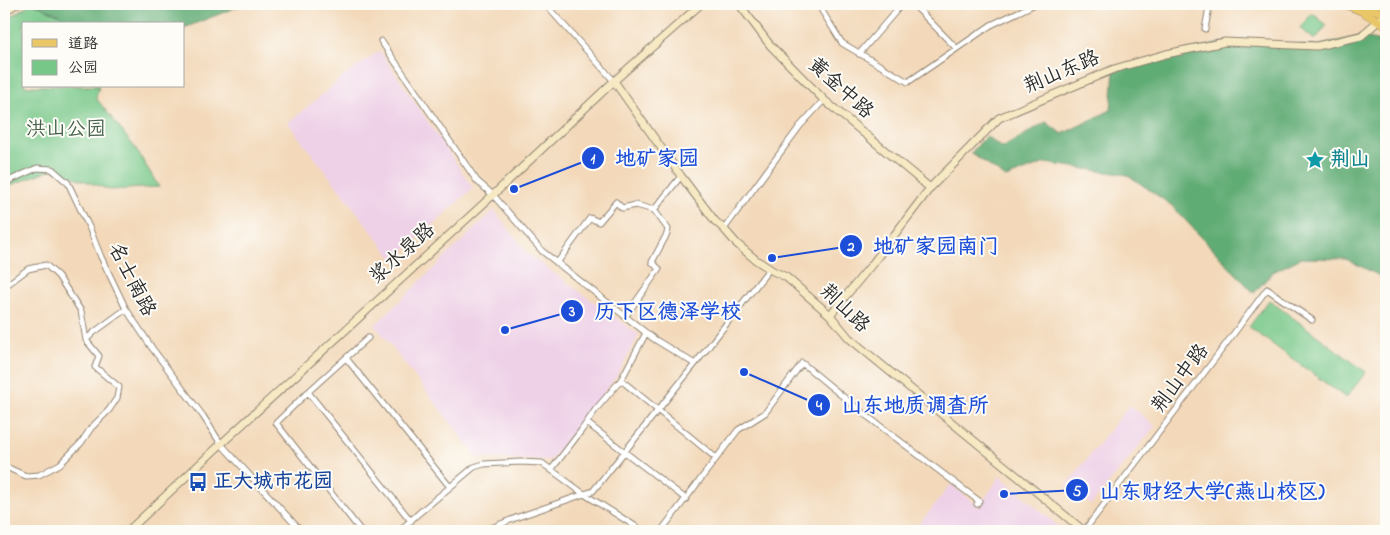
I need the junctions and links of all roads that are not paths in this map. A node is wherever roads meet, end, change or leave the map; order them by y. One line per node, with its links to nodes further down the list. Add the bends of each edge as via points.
1 (16, 4): 12 (main road)
2 (545, 4): 20 (street)
3 (702, 4): 20 (main road, 浆水泉路)
4 (739, 4): 21 (main road, 黄金中路, via 770,45)
5 (827, 4): 19 (street, via 822,11 842,44)
6 (902, 4): 19 (street)
7 (913, 4): 18 (street)
8 (1035, 4): 18 (street, via 991,25)
9 (1203, 4): 16 (street, via 1209,7)
10 (1346, 4): 14 (main road)
11 (1364, 4): 13 (main road)
12 (4, 12)
13 (1386, 14): 14 (main road, 荆山东路)
14 (1379, 22): 15 (main road); 24 (main road, 荆山东路, via 1361,36 1317,46 1225,42 1114,69 999,118)
15 (1386, 26)
16 (1205, 29)
17 (381, 40): 25 (street, via 477,181)
18 (956, 48): 19 (street, via 908,82)
19 (859, 54)
20 (614, 81): 22 (main road, 荆山路); 25 (main road, 浆水泉路)
21 (824, 100): 24 (main road, 黄金中路); 27 (street, via 800,126)
22 (681, 176): 26 (street); 27 (main road, 荆山路)
23 (4, 182): 31 (street, 名士南路, via 37,168 52,169 68,183)
24 (930, 188): 32 (main road, 荆山东路)
25 (493, 195): 28 (street, via 542,251); 44 (main road, 浆水泉路)
26 (654, 210): 28 (street, via 636,204 622,208 616,202 600,222 590,218); 33 (street, via 668,229 652,262 659,269)
27 (724, 229): 29 (main road, 荆山路, via 737,244)
28 (557, 263): 33 (street)
29 (770, 268): 32 (main road, 荆山路, via 786,277); 39 (street)
30 (4, 287): 37 (street, via 28,269 46,265 58,276 81,311)
31 (126, 309): 37 (street); 44 (street, 名士南路)
32 (830, 315): 61 (main road, 荆山路, via 849,338)
33 (625, 317): 35 (street)
34 (1312, 320): 61 (street, 荆山中路, via 1267,289)
35 (646, 333): 39 (street); 40 (street)
36 (368, 338): 38 (street)
37 (86, 340): 47 (street, via 99,356 95,368 119,387 117,398 60,464 39,475 26,476)
38 (346, 358): 41 (street); 49 (street)
39 (696, 364): 42 (street)
40 (621, 380): 42 (street); 43 (street)
41 (308, 392): 53 (street); 56 (street, via 276,423)
42 (659, 410): 45 (street); 46 (street)
43 (587, 423): 45 (street); 48 (street)
44 (221, 444): 54 (main road, 浆水泉路); 55 (street, 名士南路)
45 (625, 451): 50 (street, via 593,491); 51 (street)
46 (716, 458): 51 (street); 52 (street, via 738,430 766,413 802,363 979,501)
47 (4, 466)
48 (551, 470): 49 (street, via 542,463 484,464); 50 (street)
49 (450, 487): 53 (street)
50 (584, 494): 58 (street); 59 (street)
51 (686, 499): 60 (street)
52 (976, 504)
53 (411, 521): 57 (street)
54 (128, 531)
55 (301, 531)
56 (361, 531)
57 (400, 531)
58 (484, 531)
59 (643, 531)
60 (661, 531)
61 (1084, 531)

